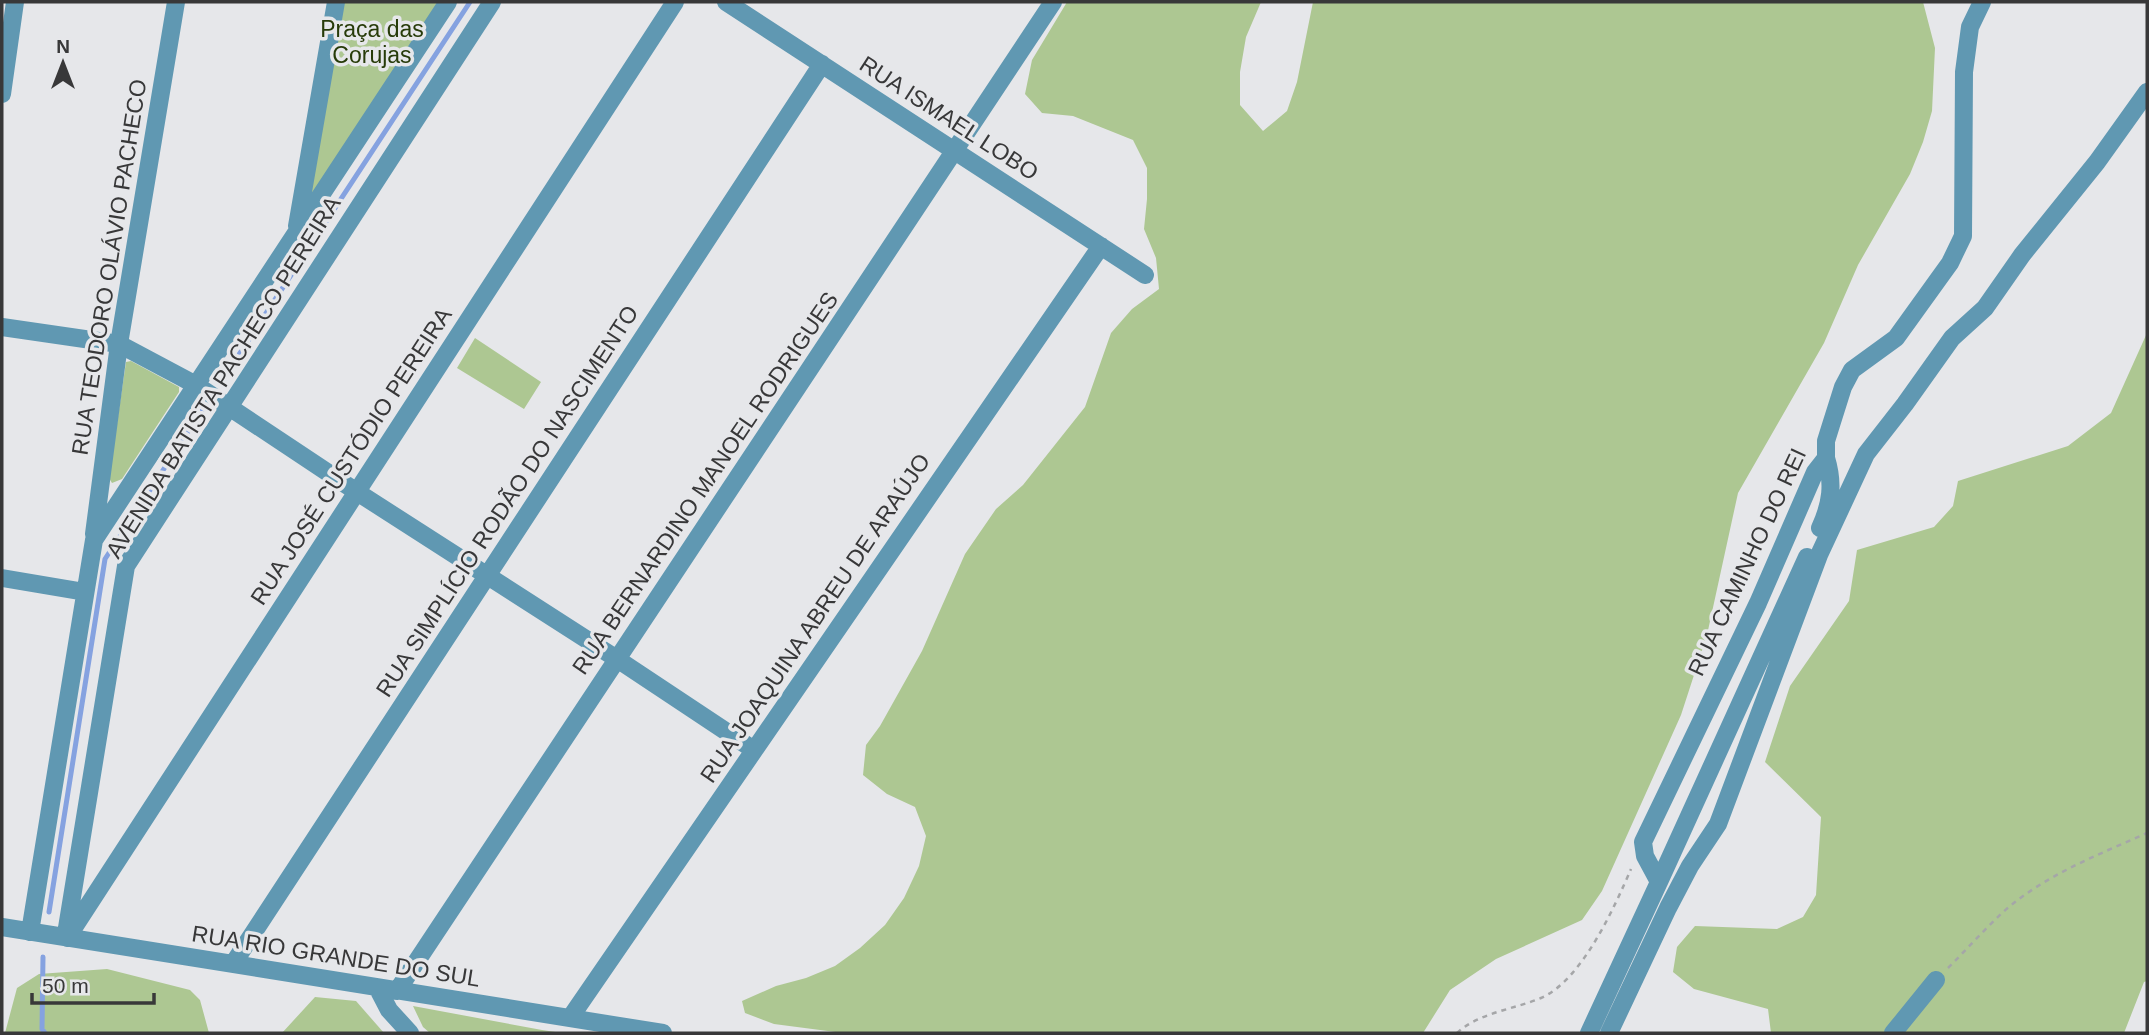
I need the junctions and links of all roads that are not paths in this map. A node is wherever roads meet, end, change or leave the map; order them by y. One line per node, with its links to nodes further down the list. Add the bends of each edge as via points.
1 (15, 2): 12 (street)
2 (176, 2): 18 (street, RUA TEODORO OLÁVIO PACHECO)
3 (336, 2): 14 (street)
4 (448, 2): 14 (street, AVENIDA BATISTA PACHECO PEREIRA)
5 (492, 2): 20 (street, AVENIDA BATISTA PACHECO PEREIRA)
6 (675, 2): 22 (street, RUA JOSÉ CUSTÓDIO PEREIRA)
7 (726, 2): 10 (street, RUA ISMAEL LOBO)
8 (1053, 2): 13 (street, RUA BERNARDINO MANOEL RODRIGUES)
9 (1982, 2): 21 (street, RUA CAMINHO DO REI, via 1970,27 1965,72 1963,236 1950,263 1896,338 1852,370 1826,441)
10 (822, 64): 13 (street, RUA ISMAEL LOBO); 24 (street, RUA SIMPLÍCIO RODÃO DO NASCIMENTO)
11 (2147, 92): 41 (street, via 1984,308 1952,338 1866,454 1819,555 1718,824 1690,866)
12 (2, 93)
13 (954, 151): 15 (street, RUA ISMAEL LOBO); 27 (street, RUA BERNARDINO MANOEL RODRIGUES)
14 (296, 233): 19 (street, AVENIDA BATISTA PACHECO PEREIRA)
15 (1101, 246): 16 (street, RUA ISMAEL LOBO); 28 (street, RUA JOAQUINA ABREU DE ARAÚJO)
16 (1145, 275)
17 (2, 327): 18 (street)
18 (119, 344): 19 (street); 23 (street, RUA TEODORO OLÁVIO PACHECO)
19 (195, 385): 20 (street); 23 (street, AVENIDA BATISTA PACHECO PEREIRA)
20 (230, 407): 22 (street); 32 (street, AVENIDA BATISTA PACHECO PEREIRA, via 126,566)
21 (1826, 458): 29 (street, via 1832,496 1823,522); 29 (street, RUA CAMINHO DO REI, via 1815,472 1758,603 1643,842)
22 (357, 492): 24 (street); 32 (street, RUA JOSÉ CUSTÓDIO PEREIRA)
23 (94, 540): 26 (street, AVENIDA BATISTA PACHECO PEREIRA)
24 (488, 575): 27 (street); 33 (street, RUA SIMPLÍCIO RODÃO DO NASCIMENTO)
25 (2, 578): 26 (street)
26 (85, 592): 31 (street, AVENIDA BATISTA PACHECO PEREIRA)
27 (617, 659): 28 (street); 36 (street, RUA BERNARDINO MANOEL RODRIGUES)
28 (754, 750): 37 (street, RUA JOAQUINA ABREU DE ARAÚJO)
29 (1659, 882): 40 (street)
30 (2, 927): 31 (street, RUA RIO GRANDE DO SUL)
31 (30, 932): 32 (street, RUA RIO GRANDE DO SUL)
32 (67, 938): 33 (street, RUA RIO GRANDE DO SUL)
33 (233, 964): 35 (street, RUA RIO GRANDE DO SUL)
34 (1936, 980): 42 (street)
35 (377, 987): 36 (street, RUA RIO GRANDE DO SUL); 38 (street, via 389,1010)
36 (397, 990): 37 (street, RUA RIO GRANDE DO SUL)
37 (570, 1018): 39 (street, RUA RIO GRANDE DO SUL)
38 (410, 1033)
39 (663, 1033)
40 (1589, 1033)
41 (1609, 1033)
42 (1893, 1033)

